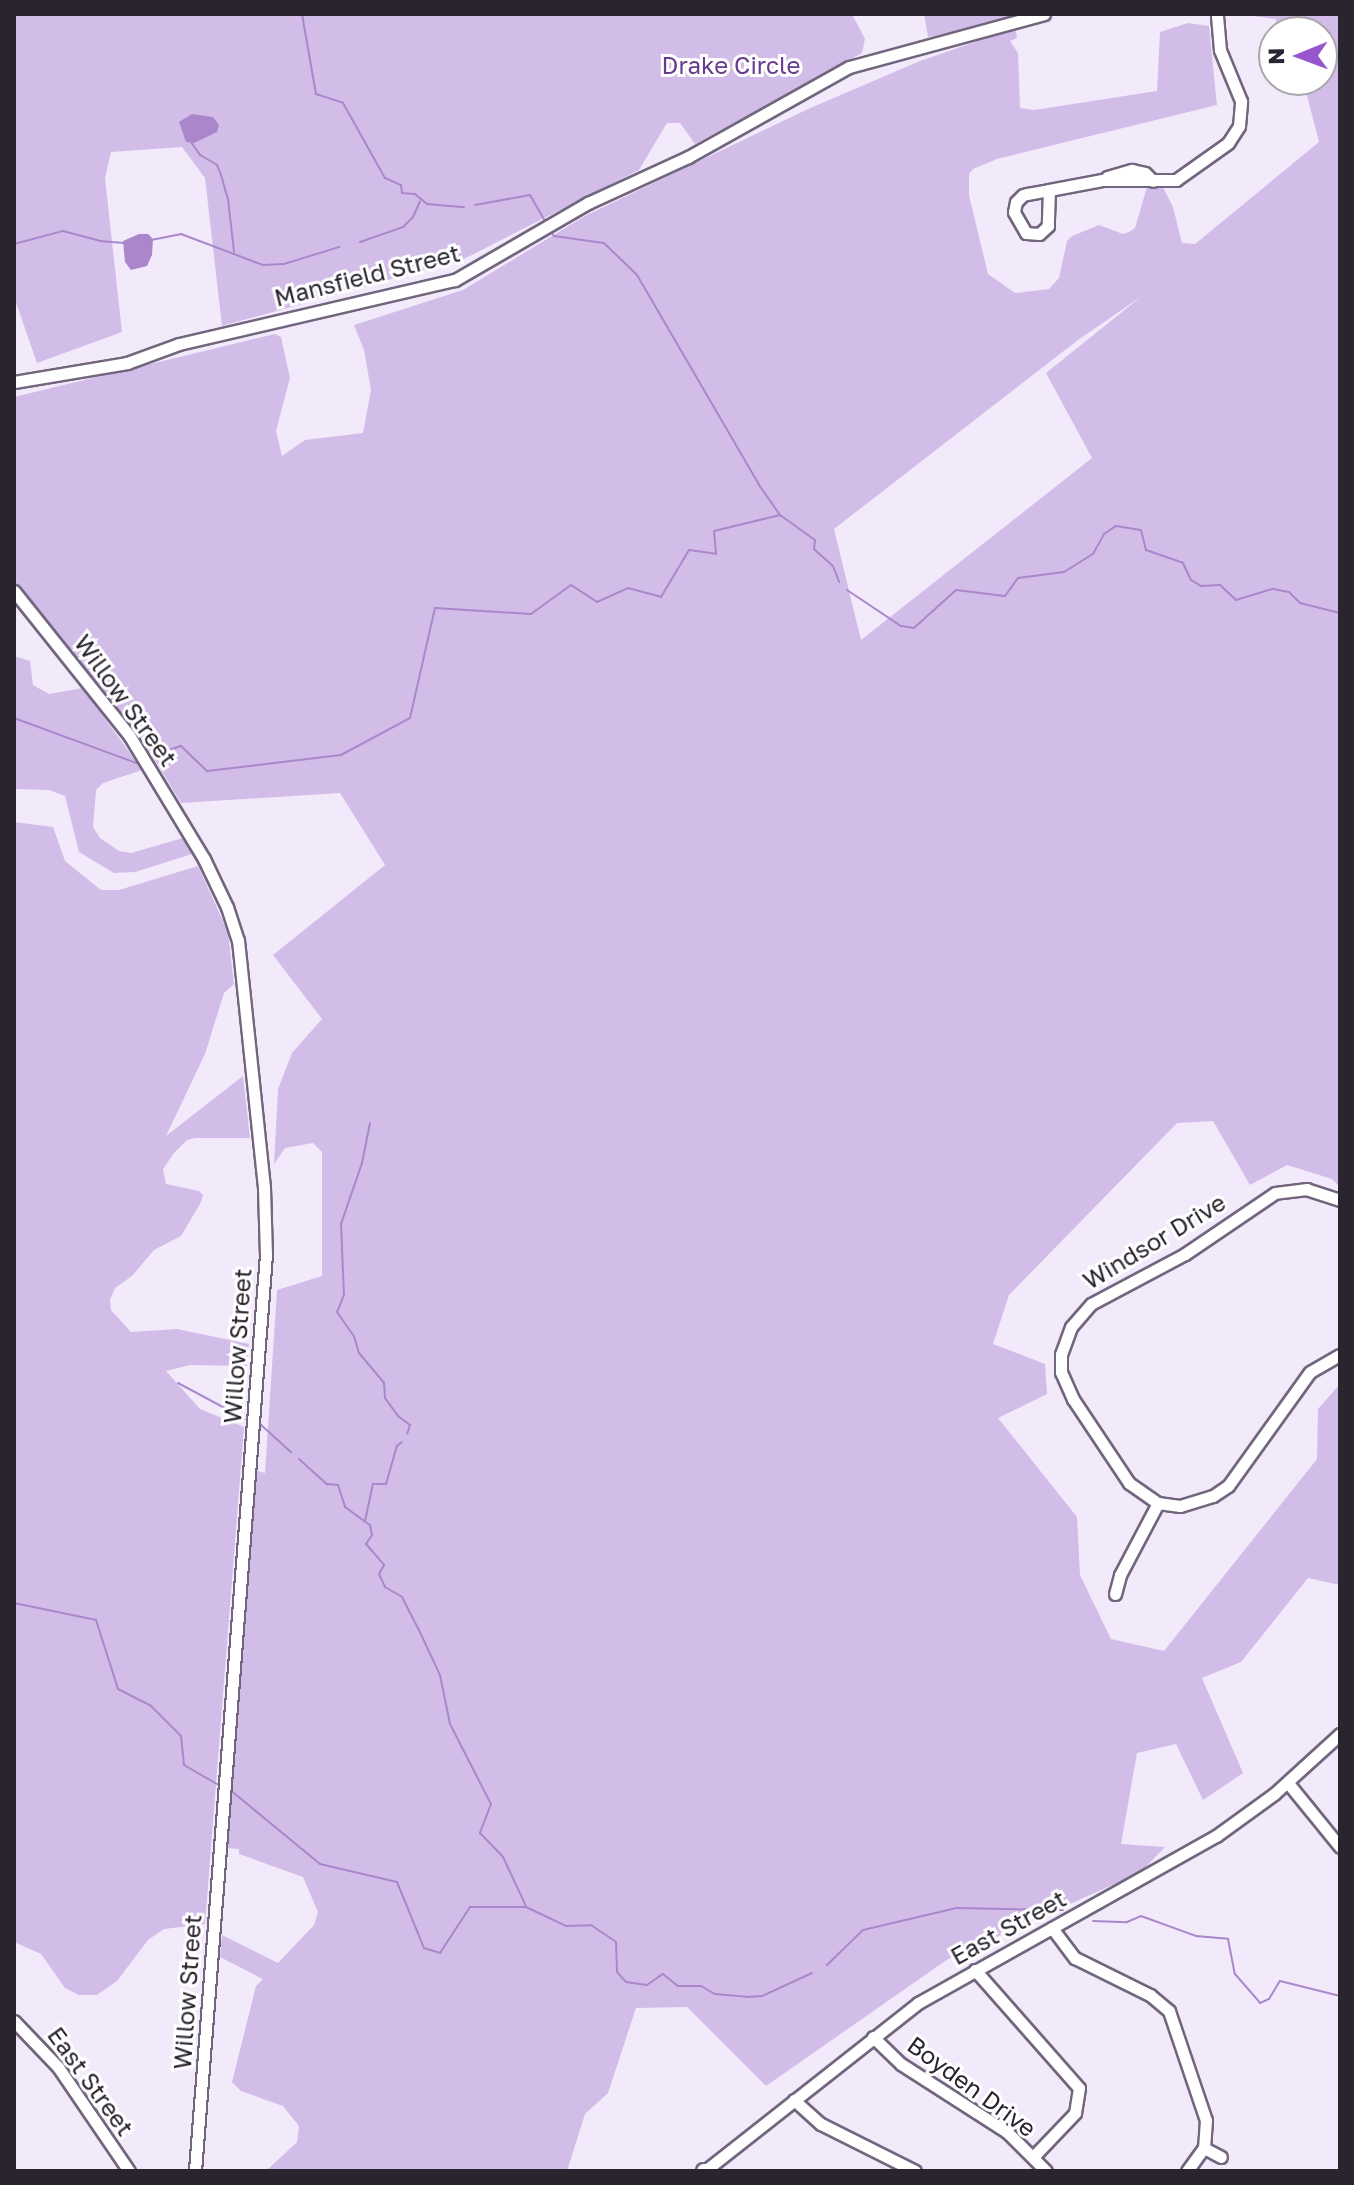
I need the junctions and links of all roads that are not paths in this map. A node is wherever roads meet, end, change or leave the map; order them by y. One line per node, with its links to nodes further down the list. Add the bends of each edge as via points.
1 (1044, 14): 4 (street, Mansfield Street, via 849,67 455,280 179,344 127,363)
2 (1217, 14): 3 (street, via 1220,50 1241,101 1239,126 1228,143 1186,176 1153,181 1132,170)
3 (1049, 190)
4 (14, 382)
5 (14, 591): 22 (street, Willow Street, via 129,735 167,796 227,907 241,965 266,1254)
6 (1340, 1200): 8 (street, Windsor Drive, via 1307,1189 1275,1193 1185,1254 1091,1304 1071,1327 1061,1354 1068,1389 1129,1483)
7 (1340, 1355): 8 (street, via 1310,1372 1228,1486 1197,1502)
8 (1158, 1503): 9 (street)
9 (1115, 1594)
10 (1340, 1734): 11 (street, East Street)
11 (1288, 1783): 12 (street); 13 (street, East Street, via 1216,1836)
12 (1340, 1847)
13 (1052, 1928): 14 (street, East Street); 18 (street, via 1075,1958 1150,1995 1169,2011 1206,2120)
14 (975, 1970): 16 (street, East Street); 19 (street, via 1079,2088 1075,2113)
15 (14, 2021): 21 (street, East Street, via 58,2067)
16 (873, 2037): 17 (street, East Street); 19 (street, Boyden Drive, via 901,2064 985,2116)
17 (794, 2100): 23 (street, East Street); 24 (street, via 821,2124)
18 (1204, 2148): 20 (street); 26 (street)
19 (1033, 2157): 25 (street, Boyden Drive)
20 (1221, 2157)
21 (129, 2171)
22 (195, 2171)
23 (706, 2171)
24 (915, 2171)
25 (1046, 2171)
26 (1187, 2171)

